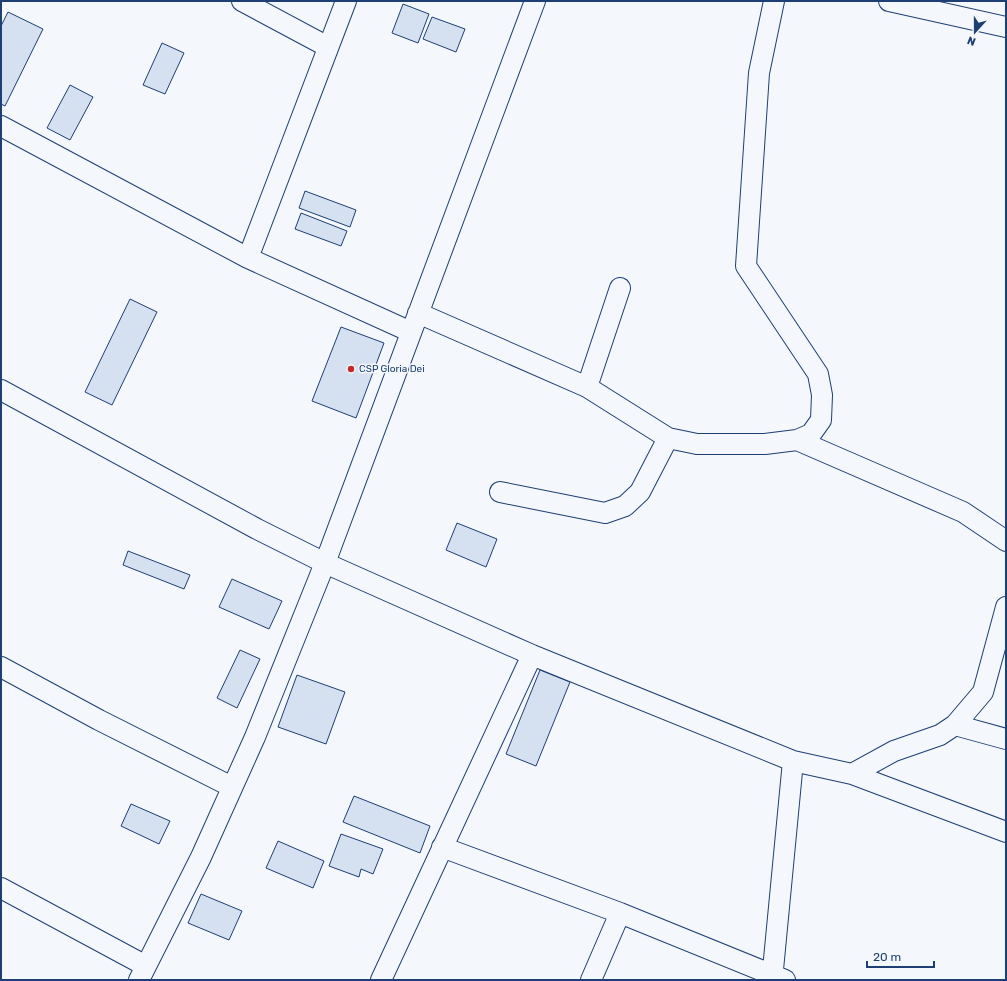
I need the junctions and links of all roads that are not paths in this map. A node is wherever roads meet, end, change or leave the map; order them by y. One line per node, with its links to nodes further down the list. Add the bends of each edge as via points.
1 (242, 1): 7 (street)
2 (346, 1): 7 (street)
3 (535, 1): 11 (street)
4 (774, 1): 16 (street, via 759,73 746,266 818,374 822,395 821,420 811,434)
5 (889, 1): 6 (street)
6 (1006, 26)
7 (328, 47): 9 (street)
8 (1, 126): 9 (street)
9 (248, 258): 12 (street)
10 (620, 288): 13 (street)
11 (418, 313): 12 (street); 13 (street)
12 (411, 332): 19 (street)
13 (587, 387): 15 (street)
14 (1, 390): 19 (street, via 257,529)
15 (668, 438): 16 (street, via 697,444 765,444); 17 (street, via 640,492 625,506 605,513)
16 (797, 440): 18 (street, via 963,512)
17 (500, 492)
18 (1006, 541)
19 (325, 563): 21 (street); 27 (street)
20 (1006, 607): 23 (street, via 983,692)
21 (532, 655): 25 (street); 29 (street)
22 (1, 667): 27 (street)
23 (955, 725): 24 (street); 26 (street, via 940,734 894,751)
24 (1006, 740)
25 (793, 761): 26 (street); 33 (street)
26 (852, 774): 28 (street)
27 (232, 787): 32 (street, via 201,857)
28 (1006, 832)
29 (442, 847): 31 (street); 34 (street)
30 (1, 888): 32 (street)
31 (620, 913): 33 (street); 35 (street)
32 (143, 973)
33 (776, 978)
34 (381, 980)
35 (591, 980)

